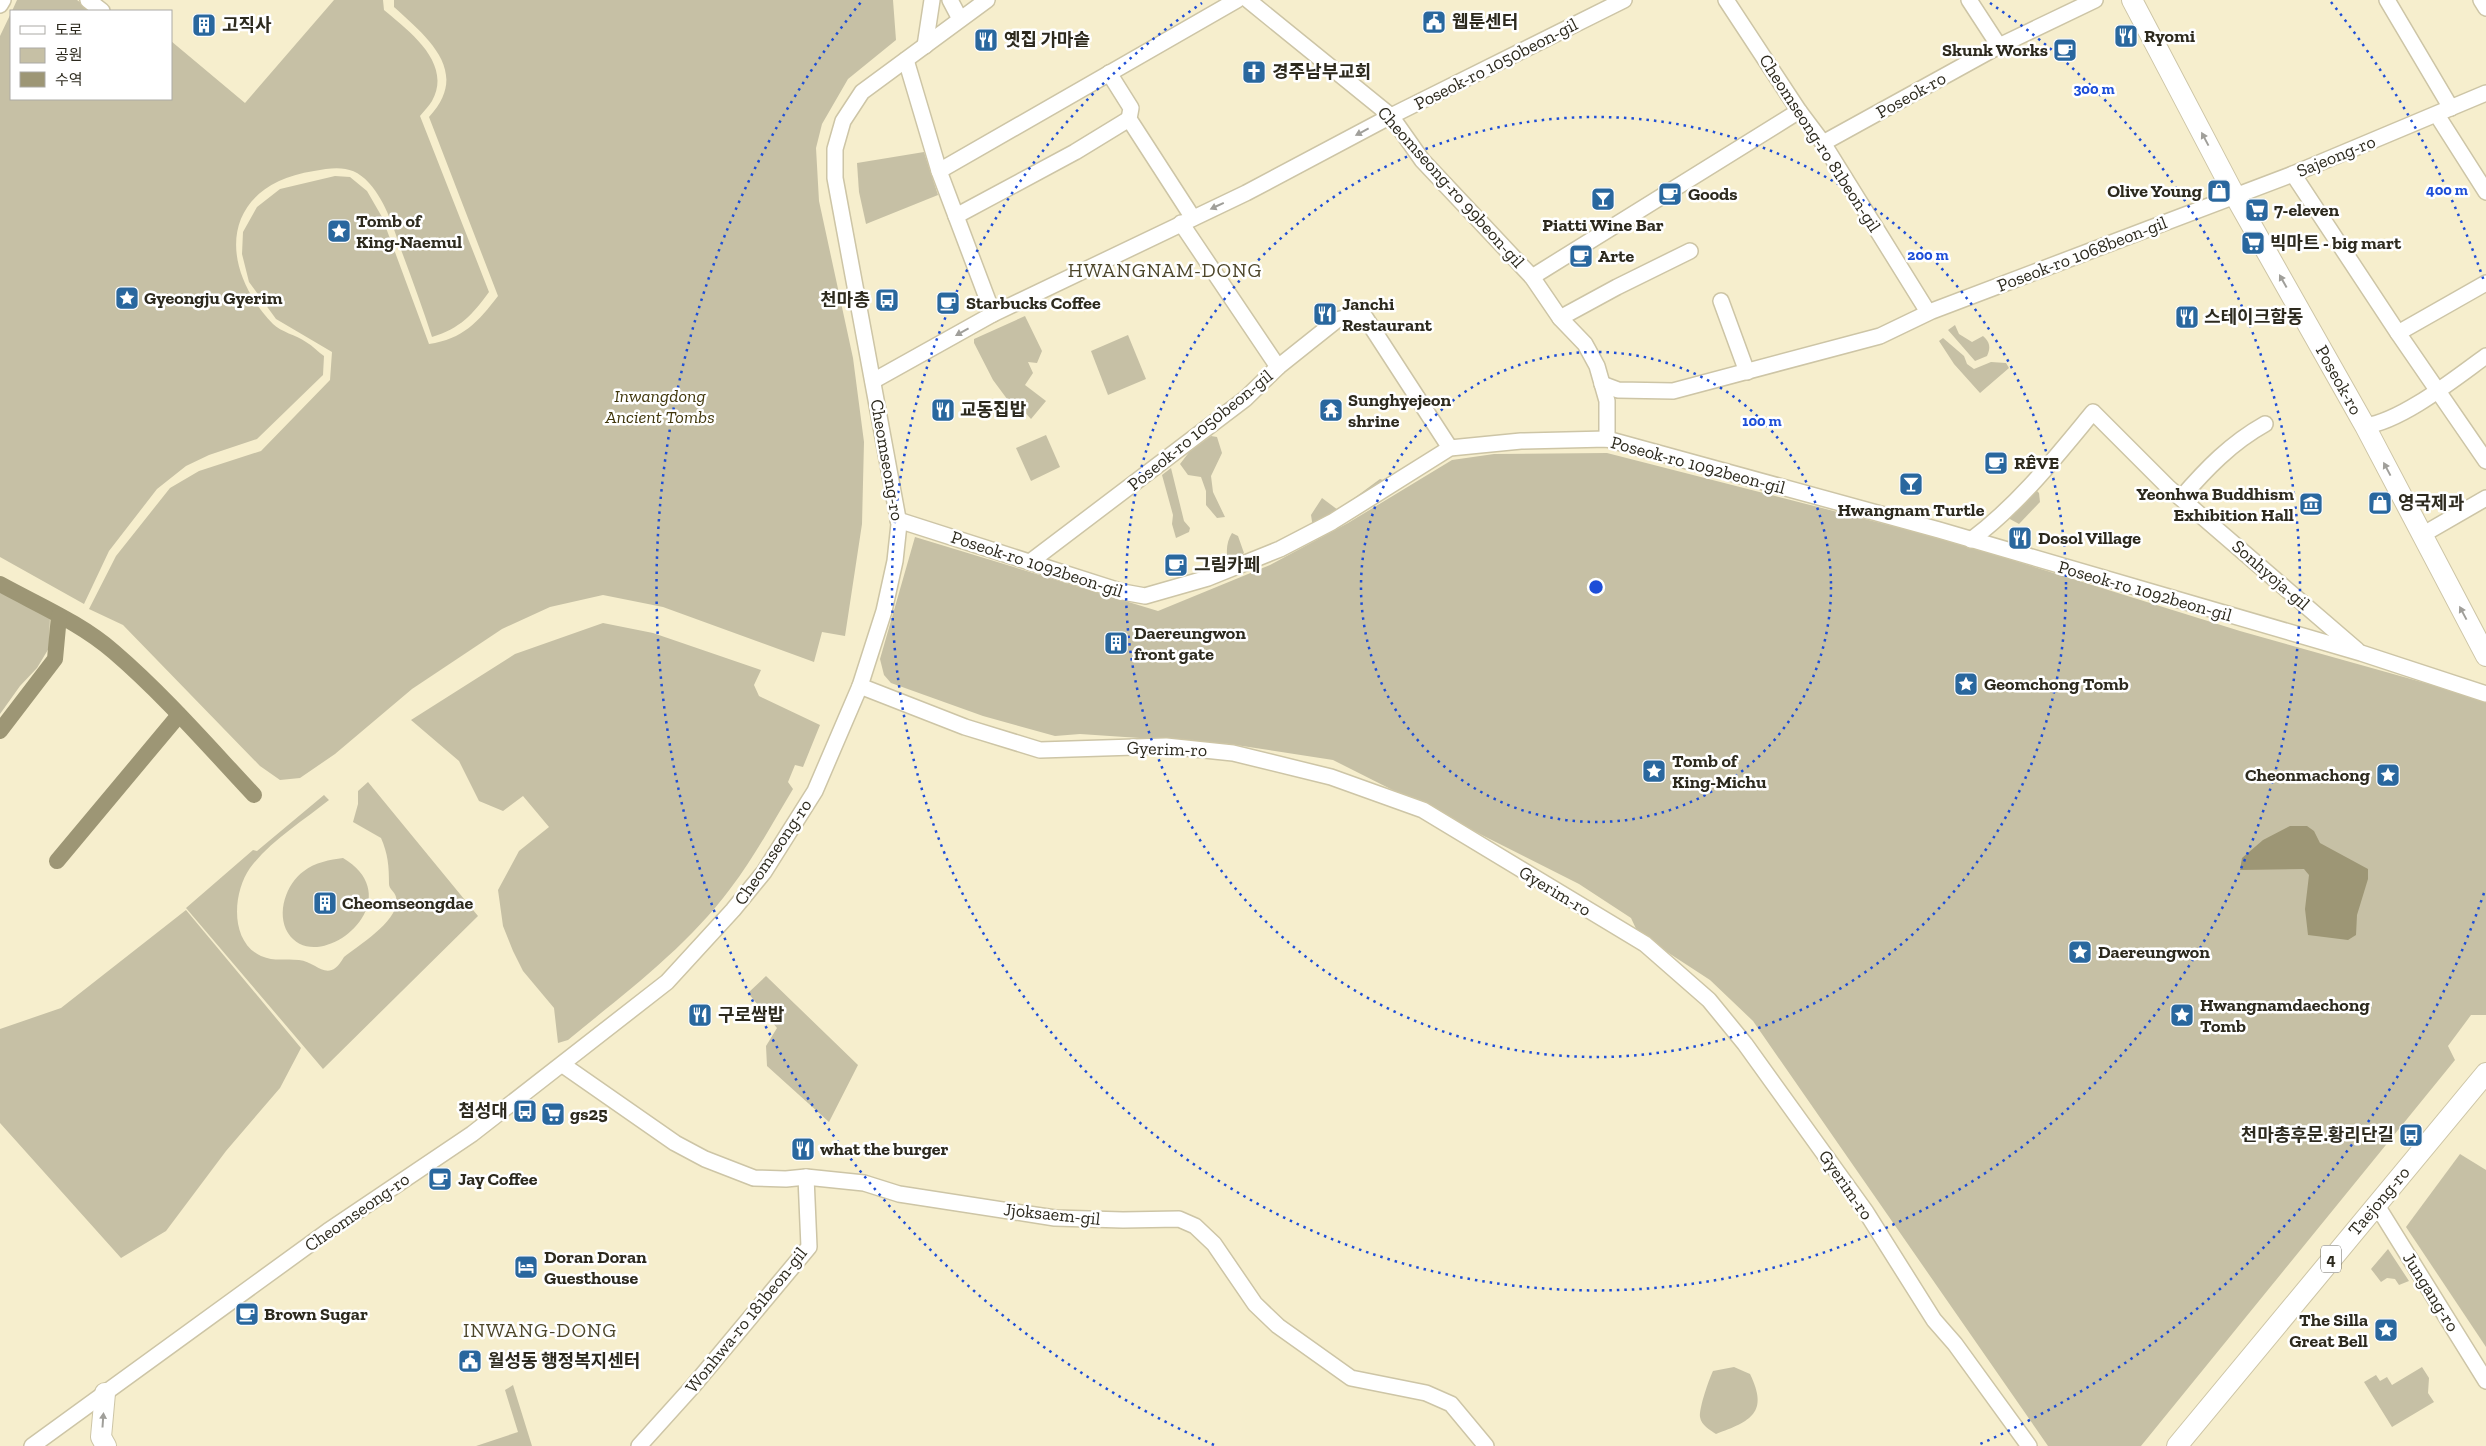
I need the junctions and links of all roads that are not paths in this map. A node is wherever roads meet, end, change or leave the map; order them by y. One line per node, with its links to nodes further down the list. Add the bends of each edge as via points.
1 (3, 0): 15 (street)
2 (88, 0): 17 (street)
3 (932, 0): 19 (street)
4 (950, 0): 18 (street)
5 (987, 0): 18 (street, Cheomseong-ro)
6 (1237, 0): 22 (street)
7 (1248, 0): 26 (street, Cheomseong-ro 99beon-gil)
8 (1624, 0): 26 (street, Poseok-ro 1050beon-gil)
9 (1726, 0): 24 (street, Cheomseong-ro 81beon-gil)
10 (1969, 0): 20 (street)
11 (2095, 0): 20 (street, Poseok-ro)
12 (2132, 0): 32 (main road, Poseok-ro, one-way to 12)
13 (2388, 0): 25 (street)
14 (2481, 0): 16 (street)
15 (0, 5)
16 (2486, 8)
17 (101, 10)
18 (960, 19): 19 (street, Cheomseong-ro)
19 (925, 46): 21 (street, Cheomseong-ro)
20 (1999, 46): 28 (street, Poseok-ro)
21 (906, 60): 29 (street); 46 (street, Cheomseong-ro, via 862,92 843,121 835,149 835,178)
22 (1109, 73): 27 (street, via 1130,108); 29 (street)
23 (2486, 93): 25 (street, Sajeong-ro)
24 (1798, 111): 28 (street, Cheomseong-ro 81beon-gil); 36 (street)
25 (2444, 112): 30 (street, Sajeong-ro); 31 (street)
26 (1391, 116): 34 (street, Poseok-ro 1050beon-gil, one-way to 34, via 1246,193); 36 (street, Cheomseong-ro 99beon-gil, via 1422,160)
27 (1129, 119): 33 (street); 34 (street)
28 (1822, 144): 39 (street, Cheomseong-ro 81beon-gil)
29 (939, 172): 33 (street)
30 (2293, 174): 32 (street, Sajeong-ro); 42 (street)
31 (2486, 192)
32 (2235, 196): 39 (street, Poseok-ro 1068beon-gil); 50 (main road, Poseok-ro, one-way to 32)
33 (956, 216): 40 (street)
34 (1187, 220): 40 (street, Poseok-ro 1050beon-gil); 44 (street, Poseok-ro 1050beon-gil)
35 (1690, 251): 41 (street)
36 (1532, 276): 41 (street, Cheomseong-ro 99beon-gil)
37 (2486, 283): 42 (street)
38 (1721, 301): 45 (street)
39 (1928, 312): 45 (street, Poseok-ro 1068beon-gil, via 1880,336 1810,352)
40 (993, 314): 46 (street, Poseok-ro 1050beon-gil, one-way to 46)
41 (1560, 318): 47 (street, Cheomseong-ro 99beon-gil, via 1585,344)
42 (2398, 334): 48 (street)
43 (2486, 356): 48 (street)
44 (1278, 367): 52 (street, via 1337,320 1356,315 1365,317); 59 (street, Poseok-ro 1050beon-gil, via 1245,399)
45 (1747, 372): 47 (street, Poseok-ro 1068beon-gil, via 1673,391 1618,390)
46 (873, 381): 56 (street, Cheomseong-ro)
47 (1602, 384): 51 (street, Cheomseong-ro 99beon-gil, via 1607,401)
48 (2439, 390): 50 (street, via 2379,424); 53 (street)
49 (2265, 424): 54 (street, via 2240,439)
50 (2364, 426): 57 (main road, Poseok-ro, one-way to 50)
51 (1607, 439): 52 (street, Poseok-ro 1092beon-gil, via 1521,440); 58 (street, Poseok-ro 1092beon-gil)
52 (1450, 448): 59 (street, Poseok-ro 1092beon-gil, via 1332,522 1280,550 1208,578 1145,596 1122,592)
53 (2486, 461)
54 (2181, 498): 58 (street, Sonhyoja-gil, via 2093,412 2035,482 1998,520); 60 (street, Sonhyoja-gil)
55 (2486, 498): 57 (street)
56 (898, 520): 59 (street, Poseok-ro 1092beon-gil); 62 (street, Cheomseong-ro, via 895,561 884,611)
57 (2422, 535): 61 (main road, Poseok-ro, one-way to 57)
58 (1971, 540): 60 (street, Poseok-ro 1092beon-gil)
59 (1030, 562)
60 (2361, 653): 63 (street, Poseok-ro 1092beon-gil)
61 (2486, 656)
62 (860, 686): 64 (street, Cheomseong-ro, via 815,791 758,880 668,982); 74 (street, Gyerim-ro, via 965,727 1040,750 1166,746 1233,753 1331,776 1423,810 1645,944 1709,1000 1745,1044 1866,1212 1934,1320)
63 (2486, 694)
64 (563, 1065): 66 (street, Jjoksaem-gil, via 675,1143 705,1159 754,1178); 69 (street, Cheomseong-ro, via 472,1134 328,1231)
65 (2486, 1073): 67 (main road, Taejong-ro / 4)
66 (806, 1177): 72 (street, Wonhwa-ro 181beon-gil, via 809,1247); 73 (street, Jjoksaem-gil, via 864,1182 899,1194 1055,1218 1179,1219 1195,1226 1214,1244 1255,1304 1278,1326 1351,1378 1426,1393 1451,1404)
67 (2376, 1204): 68 (street, Jungang-ro); 75 (main road, Taejong-ro / 4)
68 (2486, 1381)
69 (105, 1393): 70 (street, Cheomseong-ro); 71 (main road, one-way to 69, via 101,1438)
70 (32, 1446)
71 (106, 1446)
72 (639, 1446)
73 (1486, 1446)
74 (2029, 1446)
75 (2177, 1446)

